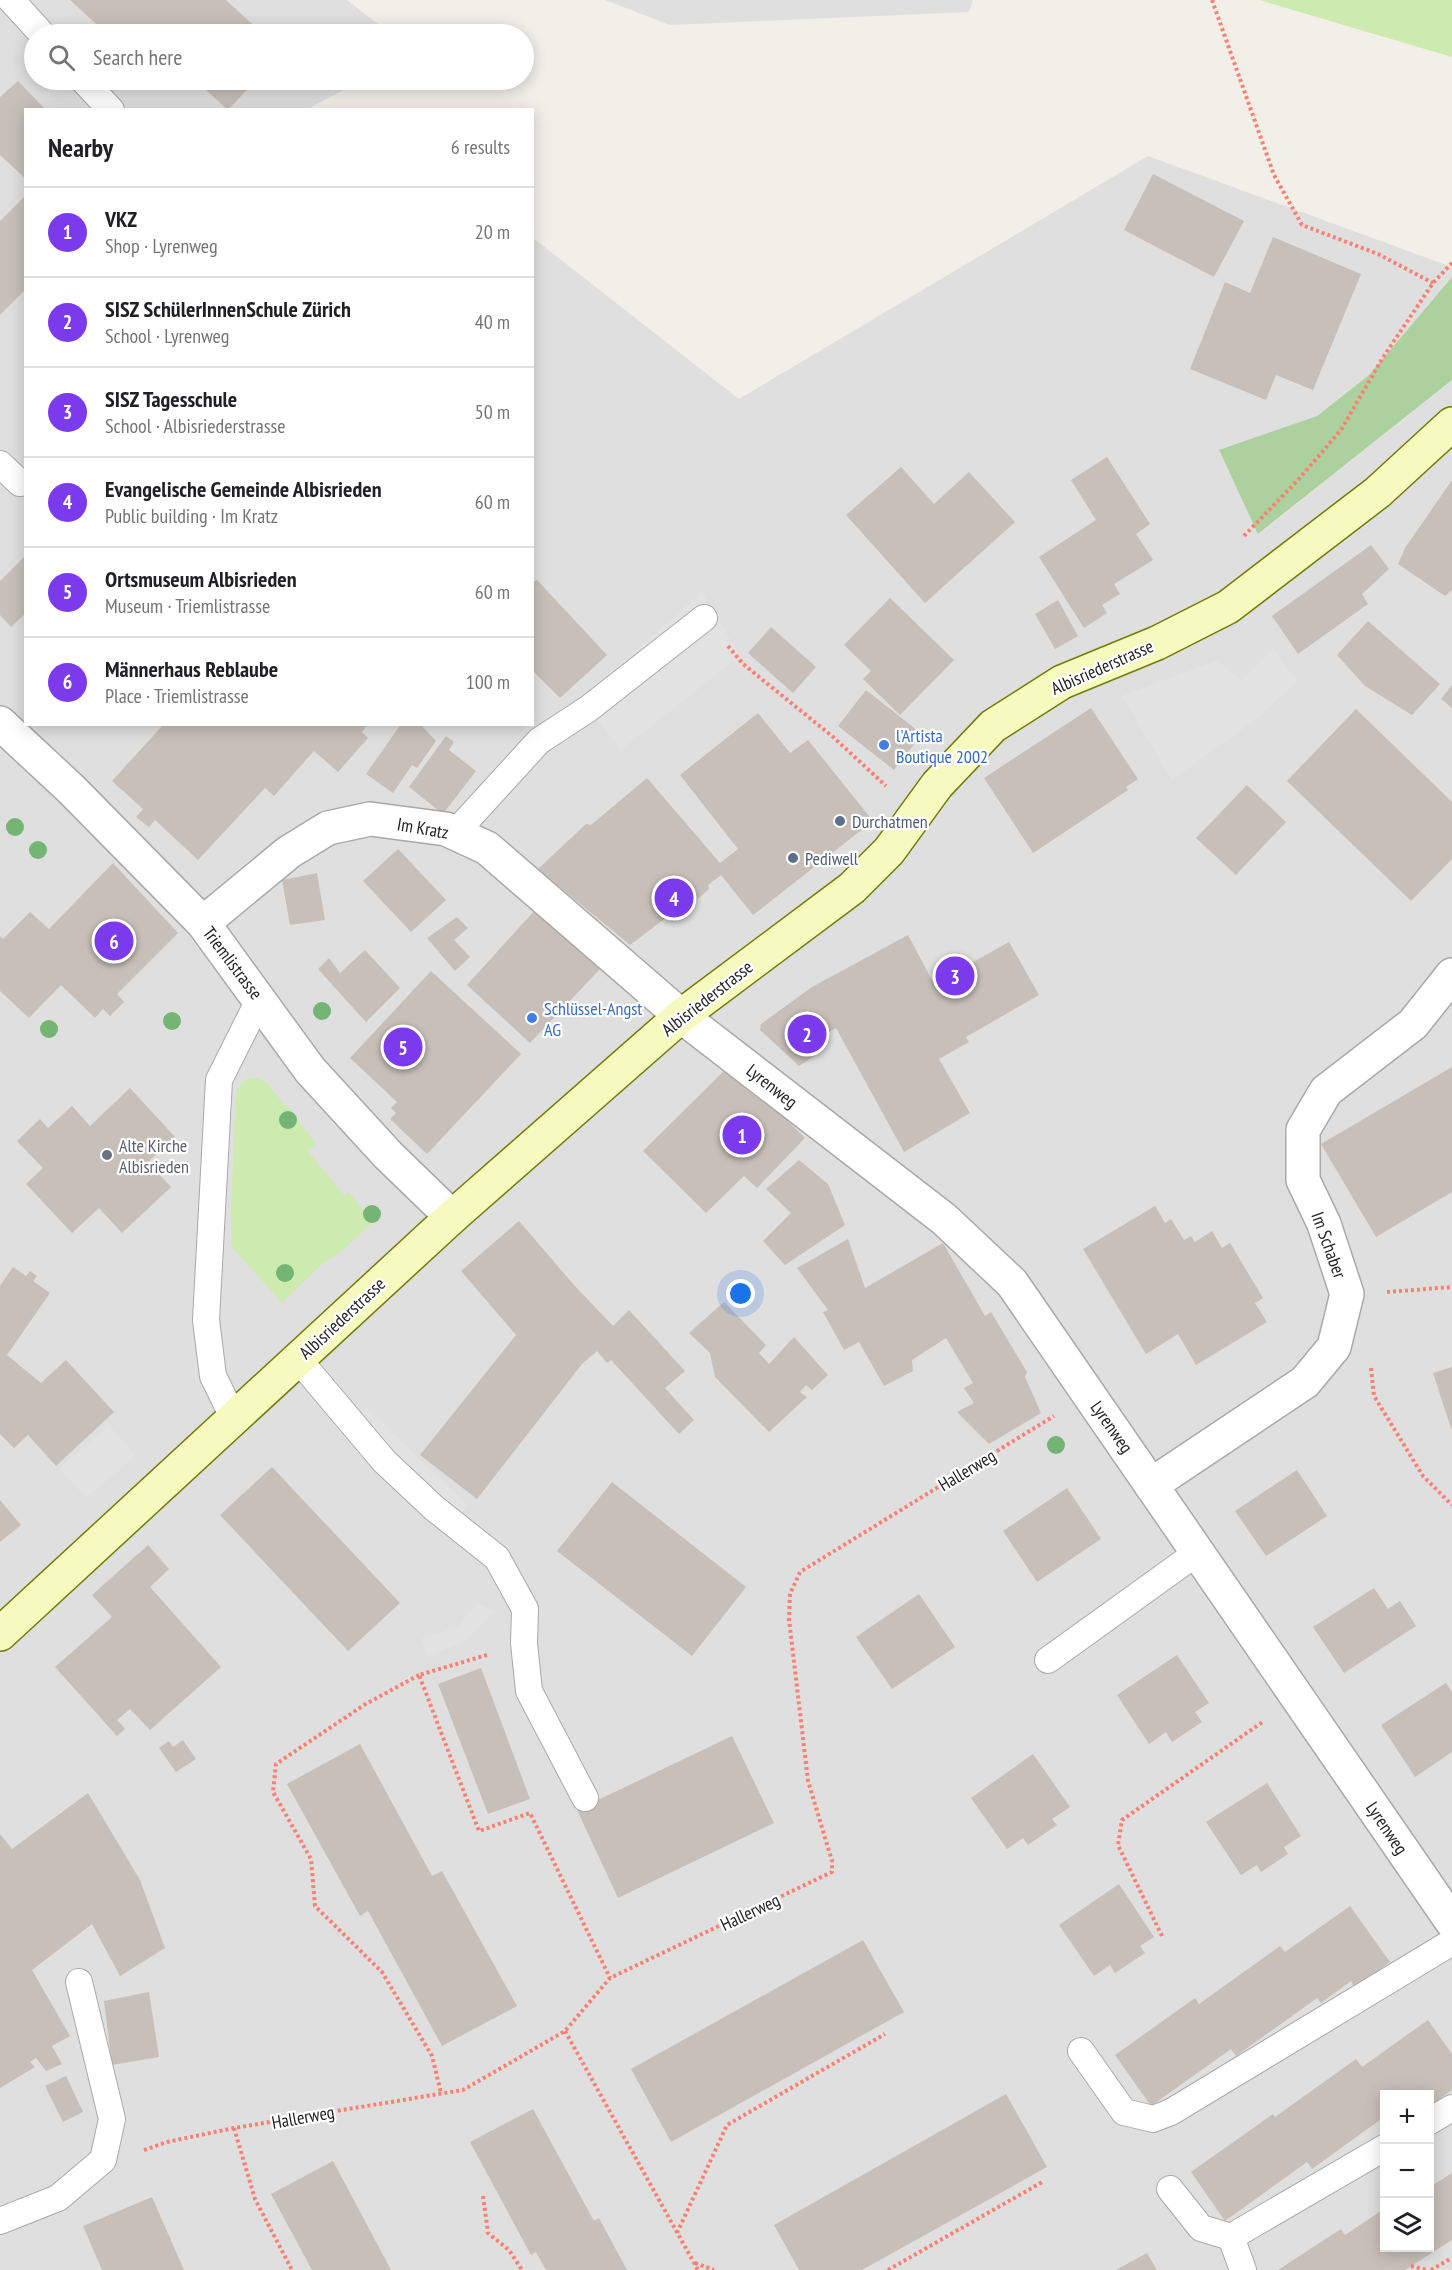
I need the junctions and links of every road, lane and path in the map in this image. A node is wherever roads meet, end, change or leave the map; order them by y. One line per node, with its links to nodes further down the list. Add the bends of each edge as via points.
1 (11, 0): 3 (lane)
2 (1212, 0): 7 (path, via 1274,175 1302,225 1378,254)
3 (33, 24)
4 (92, 90): 5 (lane)
5 (109, 108)
6 (1452, 263): 7 (path)
7 (1433, 283): 11 (path, via 1341,430)
8 (1452, 424): 19 (main road, Albisriederstrasse, via 1377,492 1228,607 1157,643 1062,681 993,726 937,784 889,851 852,888)
9 (0, 464): 10 (lane)
10 (20, 483)
11 (1245, 536)
12 (704, 618): 14 (path, via 742,664 832,736); 15 (lane, via 588,709 539,741)
13 (0, 723): 16 (street, Triemlistrasse)
14 (890, 789)
15 (455, 833): 16 (street, Im Kratz, via 369,819 328,828 289,852); 19 (street, Im Kratz, via 487,848)
16 (203, 923): 18 (street, Triemlistrasse)
17 (1452, 975): 27 (street, Im Schaber, via 1413,1024 1326,1091 1303,1130 1303,1180 1324,1224 1347,1294 1334,1347 1305,1382)
18 (260, 998): 20 (street, Triemlistrasse, via 310,1070); 26 (lane, via 219,1080 206,1320 213,1376)
19 (681, 1016): 20 (main road, Albisriederstrasse); 27 (street, Lyrenweg, via 944,1219 1012,1283)
20 (452, 1217): 23 (main road, Albisriederstrasse)
21 (1452, 1287): 22 (path)
22 (1385, 1292)
23 (298, 1359): 26 (main road, Albisriederstrasse); 31 (lane, via 384,1461 434,1508 497,1558 525,1609)
24 (1370, 1361): 28 (path, via 1374,1396 1423,1476)
25 (1055, 1416): 39 (path, Hallerweg, via 800,1572 790,1594 789,1619 808,1781 832,1872)
26 (234, 1419): 30 (main road, Albisriederstrasse)
27 (1151, 1485): 29 (street, Lyrenweg)
28 (1452, 1505)
29 (1198, 1552): 32 (lane); 36 (street, Lyrenweg)
30 (0, 1634)
31 (524, 1644): 33 (path); 35 (lane, via 529,1691)
32 (1048, 1660)
33 (419, 1675): 39 (path, via 479,1831 530,1813); 44 (path, via 364,1705 276,1764 273,1792 311,1859 315,1906 382,1972 432,2056)
34 (1265, 1720): 37 (path, via 1122,1820 1118,1845)
35 (585, 1798)
36 (1452, 1922)
37 (1162, 1936)
38 (1452, 1942): 43 (lane, via 1153,2120 1124,2112)
39 (610, 1978): 41 (path, Hallerweg)
40 (79, 1982): 49 (lane, via 112,2120)
41 (565, 2031): 44 (path, Hallerweg, via 463,2090); 54 (path)
42 (885, 2034): 54 (path, via 727,2124)
43 (1082, 2051)
44 (441, 2093): 47 (path, Hallerweg)
45 (1452, 2108): 46 (lane)
46 (1434, 2119)
47 (234, 2128): 49 (path, Hallerweg); 59 (path, via 255,2199)
48 (1380, 2150): 55 (lane)
49 (103, 2160): 53 (lane, via 58,2198)
50 (1044, 2181): 63 (path)
51 (1170, 2189): 55 (lane, via 1201,2228)
52 (483, 2196): 60 (path, via 488,2233 509,2250)
53 (0, 2222)
54 (677, 2233): 57 (path)
55 (1231, 2237): 64 (lane)
56 (1452, 2258): 65 (path)
57 (694, 2263): 61 (path); 62 (path)
58 (1411, 2266): 65 (path)
59 (292, 2270)
60 (522, 2270)
61 (698, 2270)
62 (714, 2270)
63 (888, 2270)
64 (1244, 2270)
65 (1429, 2270)

